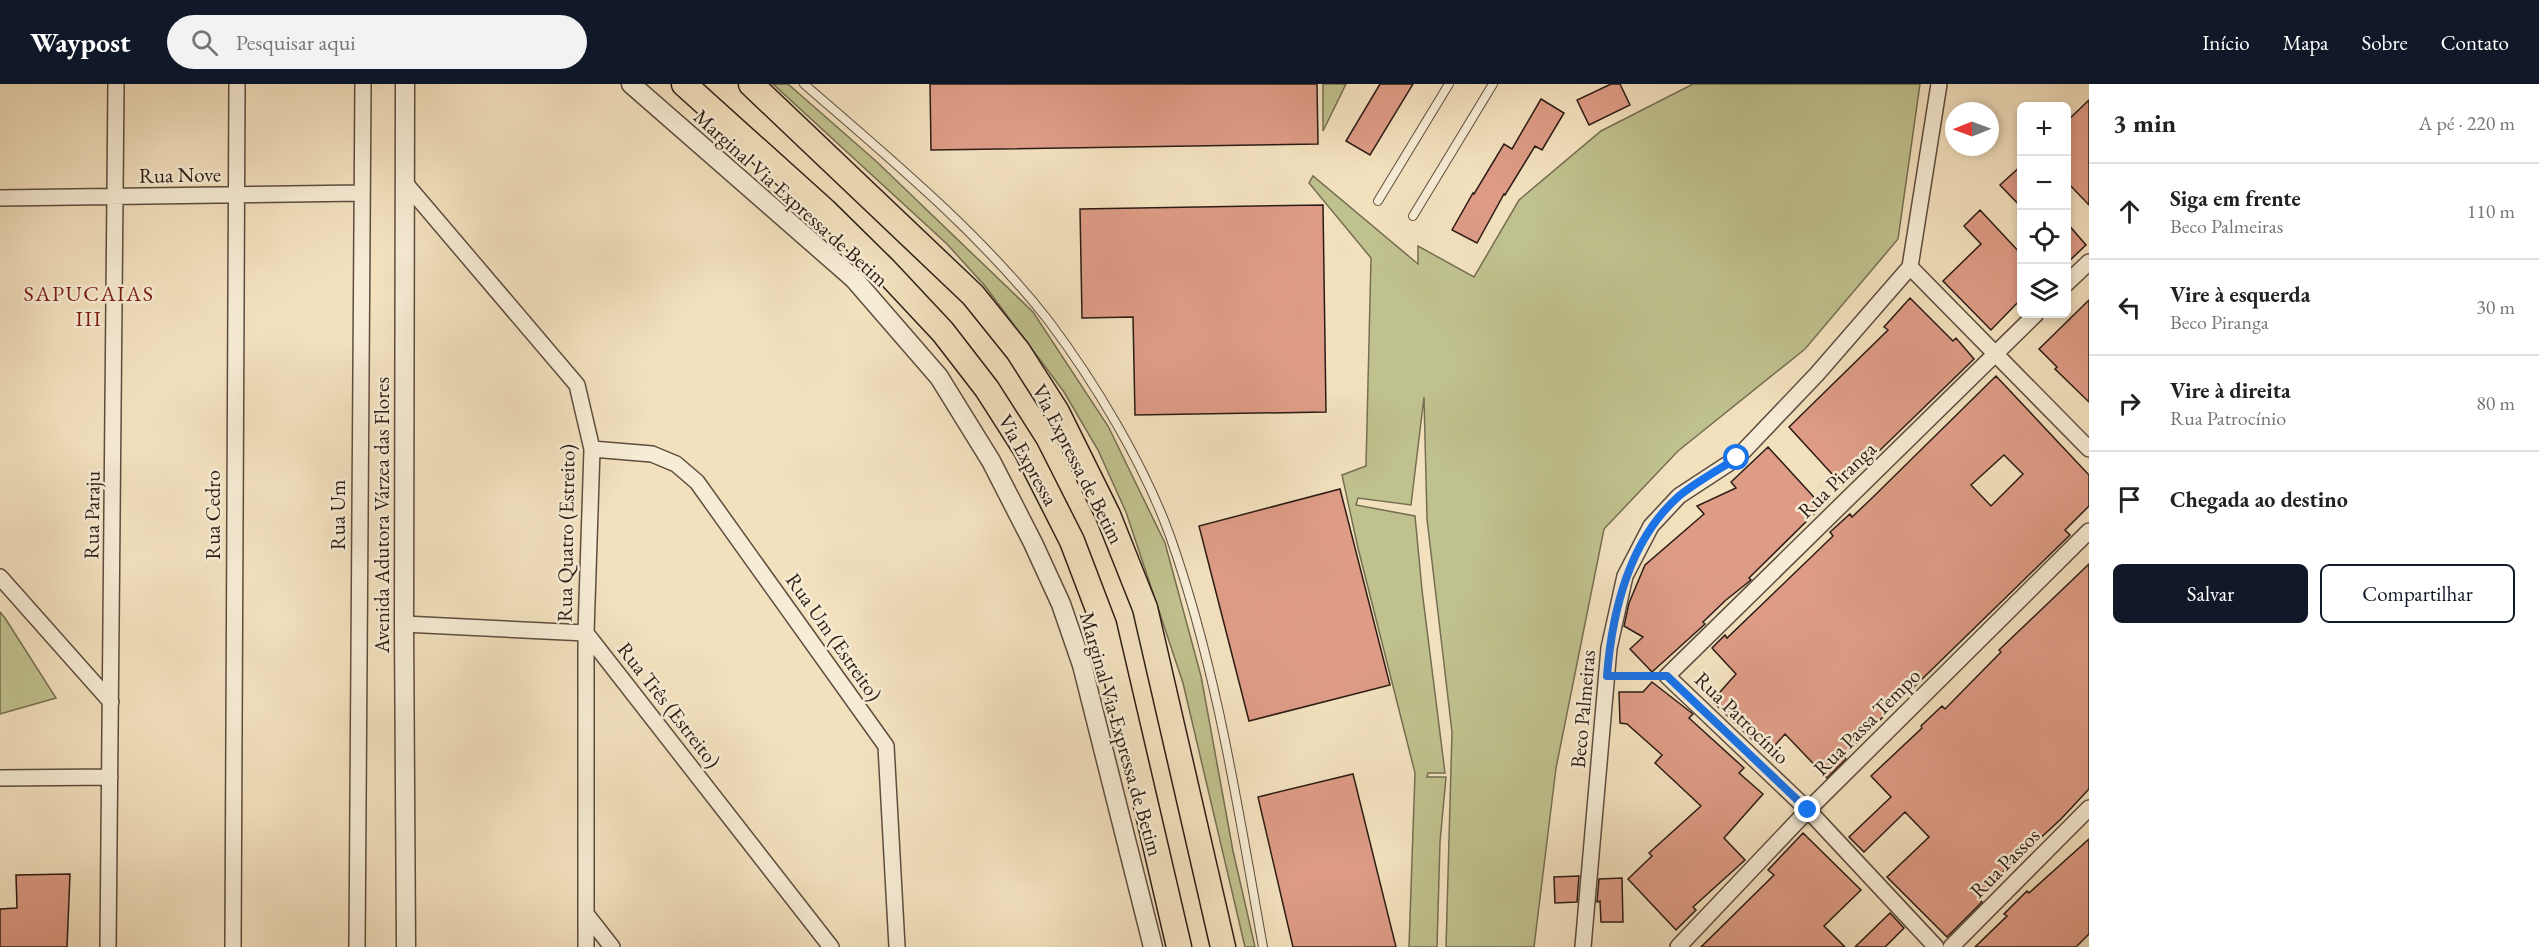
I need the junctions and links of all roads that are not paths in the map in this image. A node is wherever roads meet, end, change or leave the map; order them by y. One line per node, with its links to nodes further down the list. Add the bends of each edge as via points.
1 (116, 84): 15 (street, Rua Paraju)
2 (237, 84): 14 (street, Rua Cedro)
3 (363, 84): 13 (street, Rua Um)
4 (405, 84): 12 (street, Avenida Adutora Várzea das Flores)
5 (631, 84): 45 (street, Marginal Via Expressa de Betim, via 854,279 939,377 991,461 1034,543 1082,664)
6 (684, 84): 46 (highway, Via Expressa, via 884,269 987,389 1026,450 1072,541 1104,625)
7 (751, 84): 47 (highway, Via Expressa de Betim, via 973,295 1018,351 1056,412 1108,515 1145,608)
8 (804, 84): 48 (lane, via 912,178 982,246 1047,320 1101,396 1169,534 1198,623 1231,767)
9 (1449, 84): 17 (lane)
10 (1493, 84): 18 (lane)
11 (1939, 84): 20 (street)
12 (406, 184): 25 (street, Rua Quatro (Estreito), via 577,385); 28 (street, Avenida Adutora Várzea das Flores)
13 (361, 193): 14 (street, Rua Nove); 39 (street, Rua Um)
14 (235, 195): 15 (street, Rua Nove); 38 (street, Rua Cedro)
15 (117, 197): 16 (street, Rua Nove); 31 (street, Rua Paraju)
16 (0, 198)
17 (1378, 201)
18 (1413, 216)
19 (2089, 262): 21 (street)
20 (1910, 267): 23 (street); 49 (street, Beco Palmeiras, via 1737,458 1679,496 1651,526 1625,576 1609,648)
21 (2071, 280)
22 (2033, 318): 23 (street, Rua Piranga)
23 (1995, 354): 24 (street); 30 (street, Rua Piranga)
24 (2089, 448)
25 (592, 449): 29 (street, Rua Quatro (Estreito)); 44 (street, Rua Um (Estreito), via 652,454 676,464 697,482 886,746)
26 (2089, 531): 35 (street, Rua Passa Tempo)
27 (0, 577): 31 (street)
28 (404, 624): 29 (street); 40 (street, Avenida Adutora Várzea das Flores)
29 (586, 633): 36 (street, Rua Quatro (Estreito)); 43 (street, Rua Três (Estreito))
30 (1667, 676): 35 (street, Rua Patrocínio)
31 (111, 702): 32 (street, Rua Paraju)
32 (110, 777): 33 (street); 37 (street, Rua Paraju)
33 (0, 778)
34 (2089, 808): 52 (street, Rua Passos)
35 (1808, 810): 50 (street, Rua Passa Tempo); 51 (street, Rua Patrocínio)
36 (587, 915): 41 (street, Rua Quatro (Estreito)); 42 (street)
37 (108, 947)
38 (233, 947)
39 (357, 947)
40 (406, 947)
41 (586, 947)
42 (612, 947)
43 (831, 947)
44 (897, 947)
45 (1153, 947)
46 (1179, 947)
47 (1223, 947)
48 (1263, 947)
49 (1582, 947)
50 (1678, 947)
51 (1936, 947)
52 (1951, 947)

